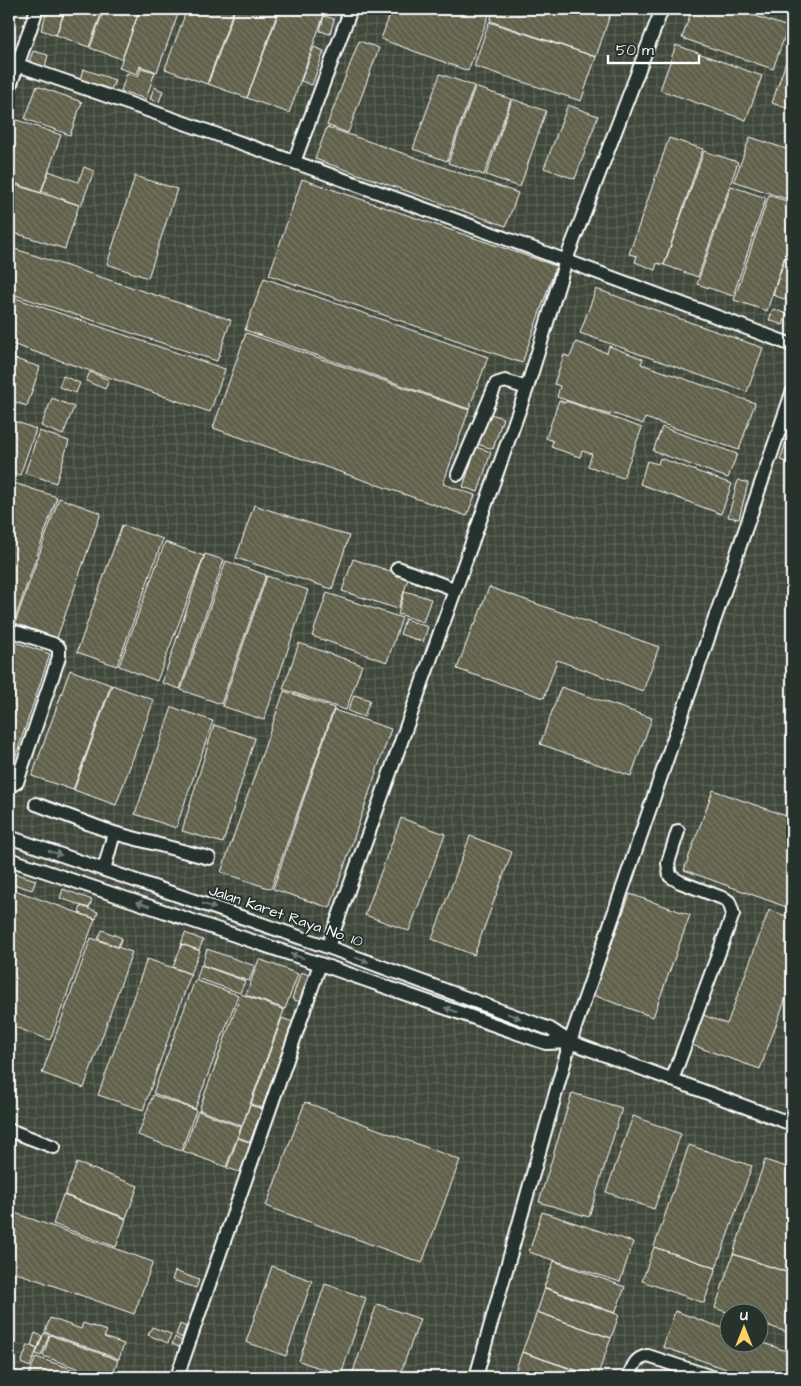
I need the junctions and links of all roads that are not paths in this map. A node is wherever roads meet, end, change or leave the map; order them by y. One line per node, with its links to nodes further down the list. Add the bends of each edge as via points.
1 (38, 9): 4 (street)
2 (351, 9): 6 (street)
3 (662, 9): 7 (street)
4 (13, 63): 5 (street); 6 (street)
5 (9, 89)
6 (294, 162): 7 (street)
7 (566, 260): 8 (street); 9 (street)
8 (792, 345)
9 (527, 388): 11 (street, via 505,381 496,384); 13 (street)
10 (792, 392): 25 (street)
11 (458, 474)
12 (398, 568): 13 (street)
13 (454, 589): 23 (street)
14 (9, 630): 15 (street, via 53,644 59,648 60,657 17,782)
15 (9, 786)
16 (36, 804): 18 (street)
17 (678, 830): 26 (street, via 668,863 670,876 725,899 733,914)
18 (114, 832): 20 (street); 22 (street)
19 (9, 838): 22 (street, Jalan Karet Raya No. 10, one-way to 22)
20 (209, 858)
21 (9, 859): 24 (street, one-way to 21)
22 (104, 870): 23 (street, Jalan Karet Raya No. 10, one-way to 23)
23 (328, 947): 25 (street, Jalan Karet Raya No. 10, one-way to 25, via 550,1029)
24 (320, 964): 25 (street, one-way to 24, via 546,1043); 30 (street)
25 (570, 1042): 26 (street); 31 (street)
26 (672, 1080): 27 (street)
27 (792, 1124)
28 (9, 1130): 29 (street)
29 (54, 1147)
30 (177, 1377)
31 (476, 1377)
32 (629, 1377): 33 (street, via 633,1364 648,1356)
33 (712, 1377)

